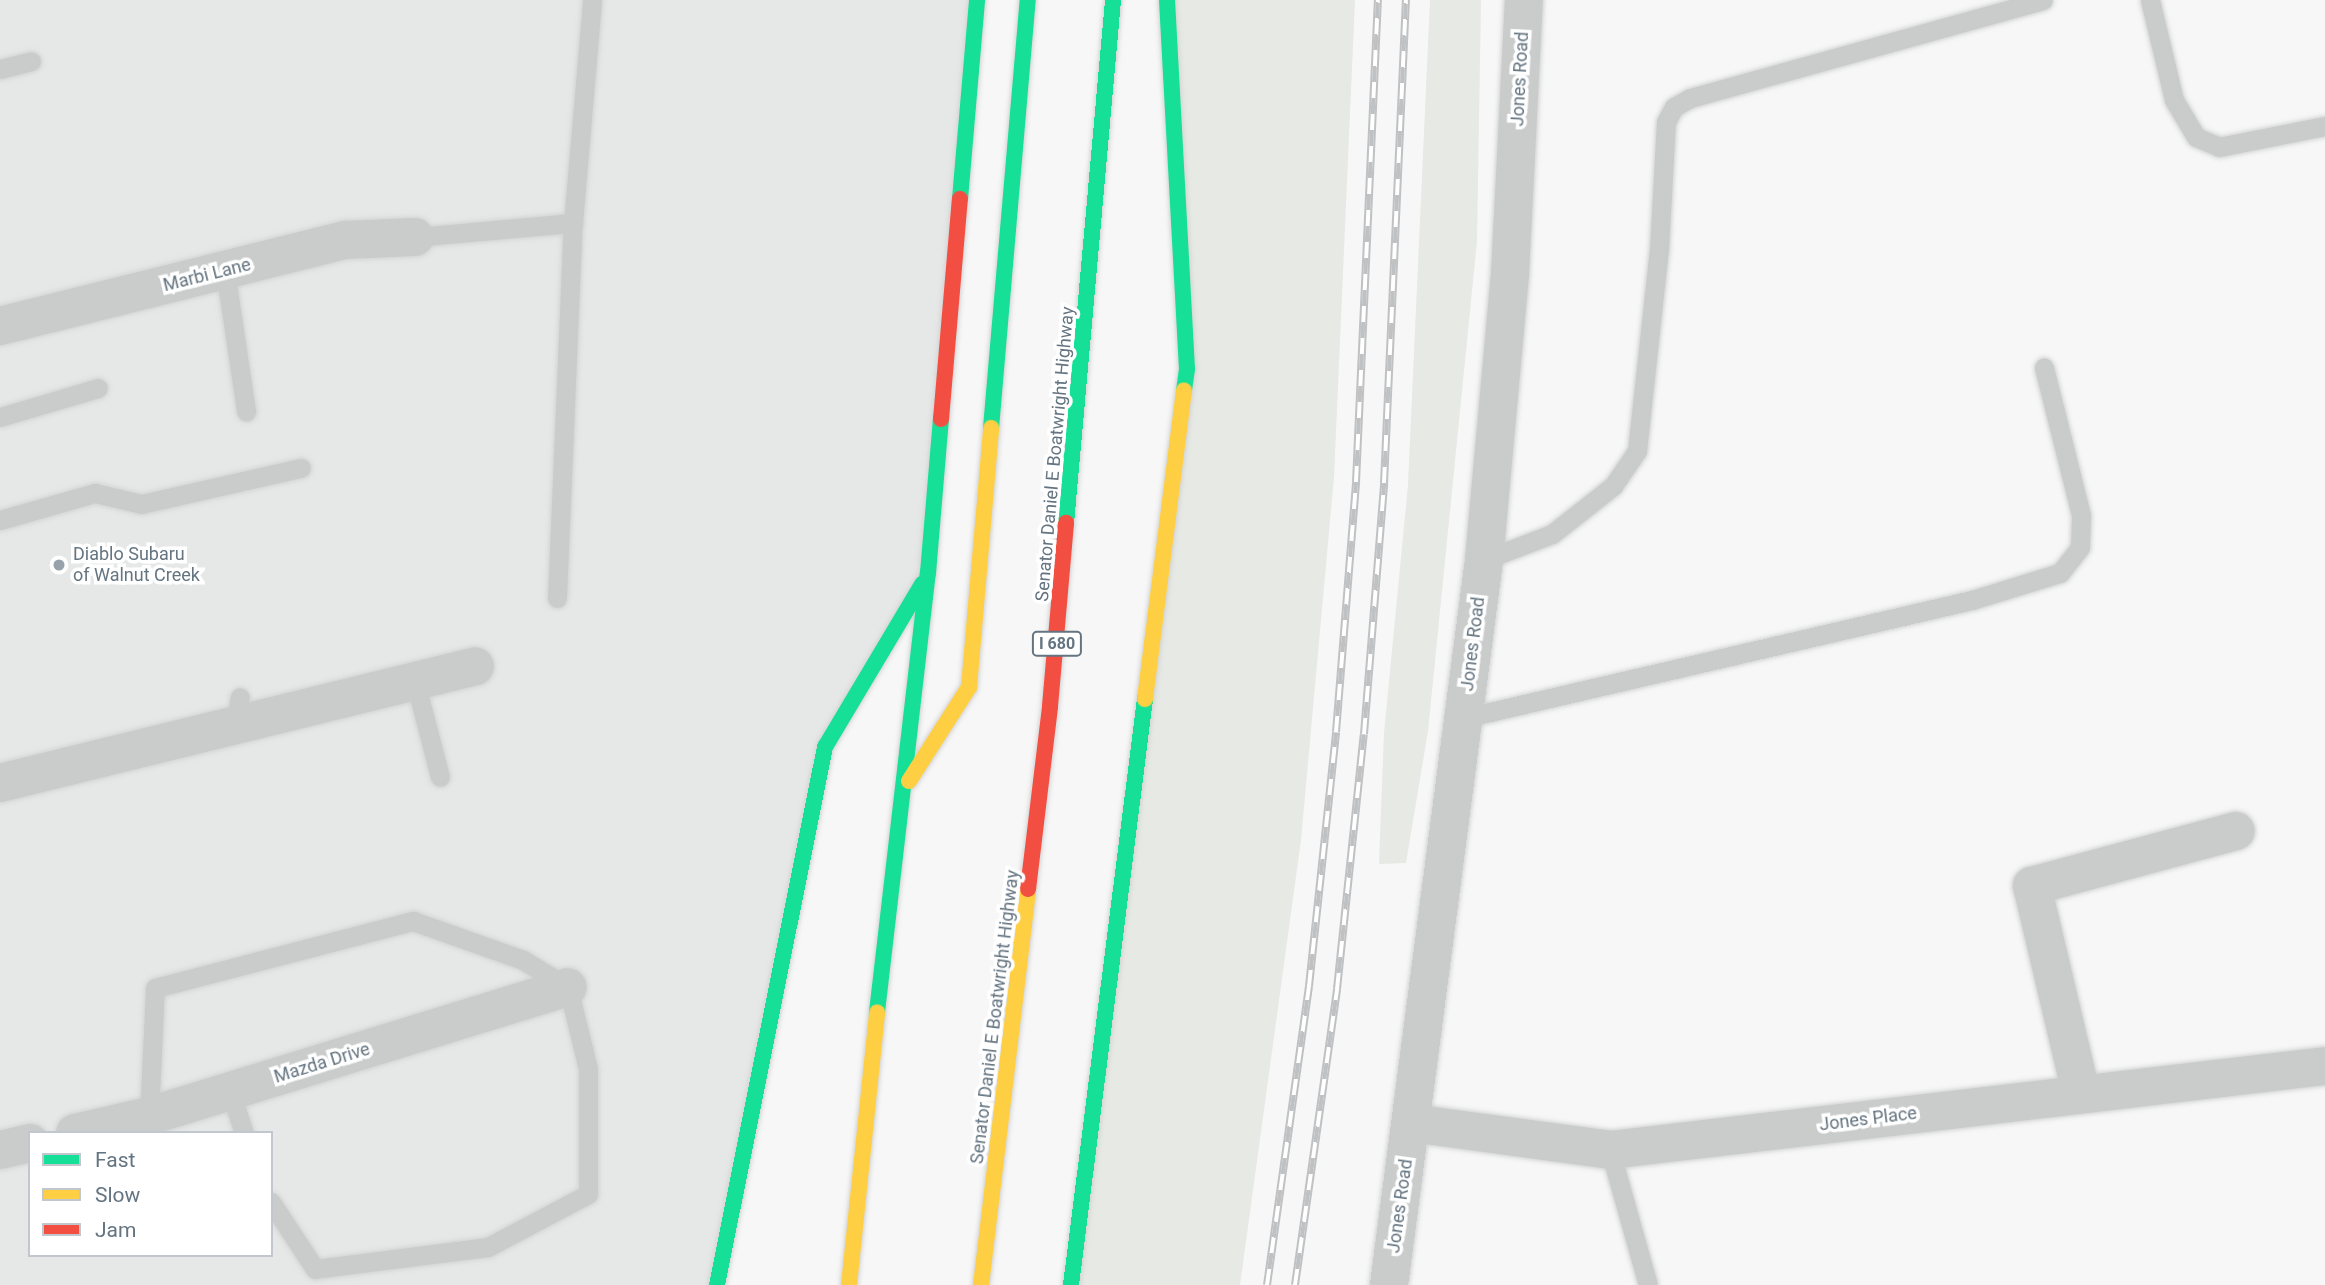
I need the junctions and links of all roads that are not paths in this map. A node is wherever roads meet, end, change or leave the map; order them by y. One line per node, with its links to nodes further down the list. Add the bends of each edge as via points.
1 (592, 0): 12 (lane)
2 (977, 0): 23 (highway)
3 (1028, 0): 30 (highway, via 969,687)
4 (1113, 0): 46 (highway, Senator Daniel E Boatwright Highway / I 680, via 1050,706)
5 (1167, 0): 47 (highway, via 1187,369)
6 (1524, 0): 22 (street, Jones Road, via 1510,274)
7 (2043, 0): 22 (lane, via 1690,98 1674,107 1665,122 1659,250 1637,451 1613,486 1552,534)
8 (2150, 0): 11 (lane, via 2174,100 2196,137 2219,147)
9 (31, 61): 10 (lane)
10 (0, 69)
11 (2325, 126)
12 (573, 223): 13 (lane); 24 (lane)
13 (415, 237): 14 (street, Marbi Lane, via 345,240)
14 (225, 270): 15 (street, Marbi Lane); 18 (lane)
15 (0, 326)
16 (2044, 368): 27 (lane, via 2081,515 2080,547 2060,573 1972,600)
17 (98, 388): 19 (lane)
18 (246, 411)
19 (0, 417)
20 (301, 468): 21 (lane, via 142,504 94,493)
21 (0, 520)
22 (1485, 560): 27 (street, Jones Road)
23 (928, 573): 30 (highway); 44 (highway, via 825,747)
24 (557, 598)
25 (475, 666): 26 (street)
26 (415, 681): 28 (lane); 29 (street, via 237,712)
27 (1464, 719): 37 (street, Jones Road)
28 (440, 777)
29 (0, 783)
30 (904, 789): 45 (highway)
31 (2236, 831): 35 (street, via 2032,886)
32 (568, 988): 34 (street, Mazda Drive); 36 (lane, via 523,960 413,921 155,988); 43 (lane, via 588,1069 588,1194 488,1247 315,1269)
33 (2325, 1066): 35 (street, Jones Place)
34 (230, 1091): 36 (street, Mazda Drive); 39 (lane)
35 (2081, 1093): 42 (street, Jones Place)
36 (149, 1116): 38 (street, Mazda Drive)
37 (1411, 1123): 42 (street, Jones Place); 48 (street, Jones Road)
38 (84, 1131)
39 (243, 1131)
40 (28, 1143): 41 (street)
41 (0, 1150)
42 (1610, 1150): 49 (lane)
43 (273, 1205)
44 (718, 1285)
45 (849, 1285)
46 (981, 1285)
47 (1072, 1285)
48 (1389, 1285)
49 (1648, 1285)

